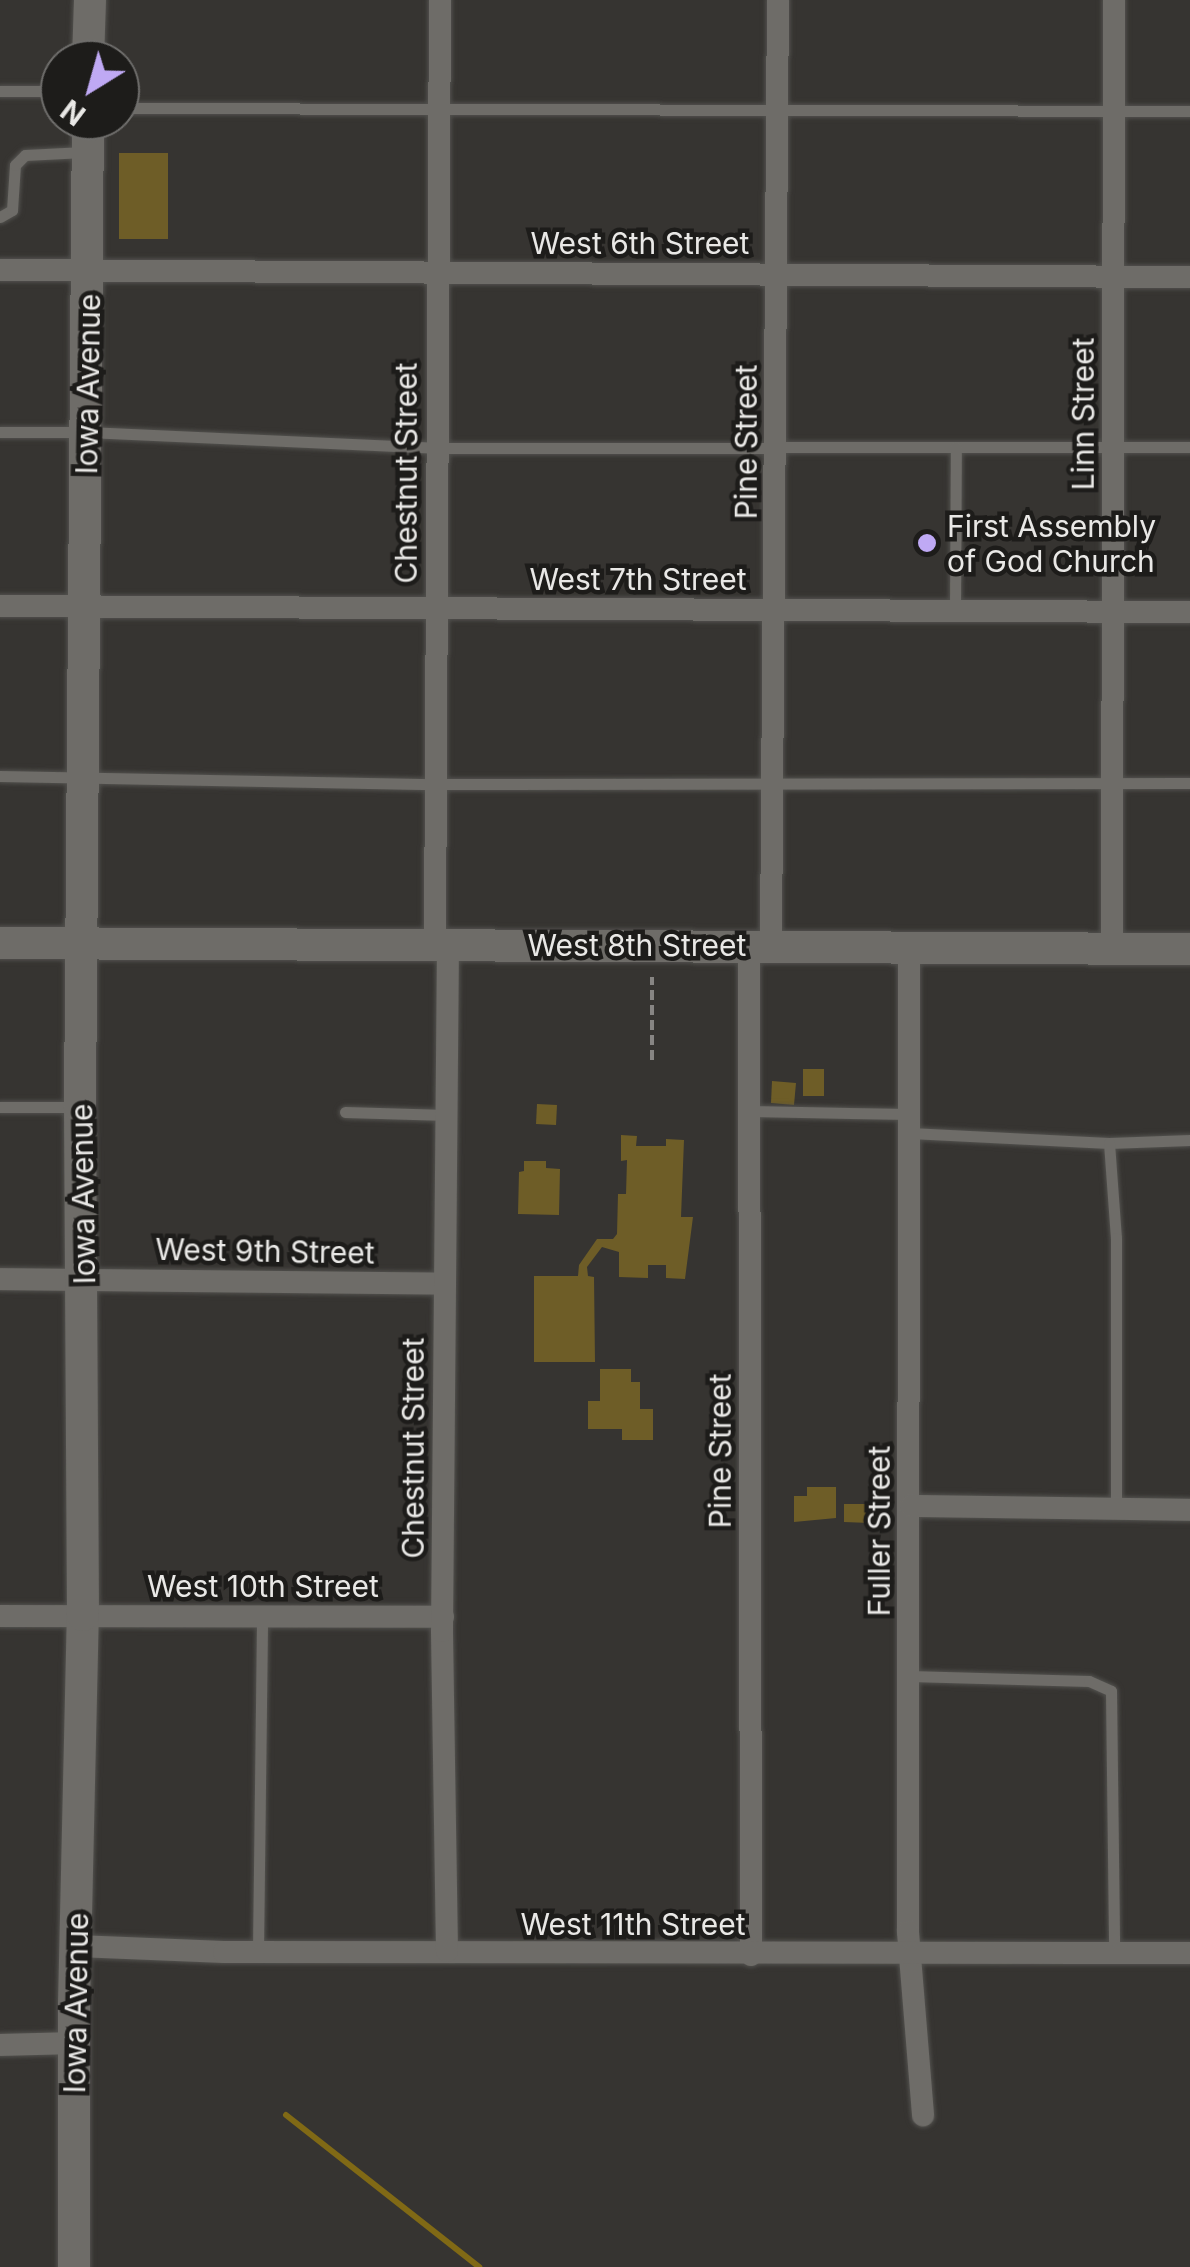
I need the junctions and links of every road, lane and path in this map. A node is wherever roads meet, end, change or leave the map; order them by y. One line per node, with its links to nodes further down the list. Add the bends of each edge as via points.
1 (90, 0): 5 (street)
2 (440, 0): 9 (street, Chestnut Street)
3 (778, 0): 10 (street, Pine Street)
4 (1114, 0): 11 (street, Linn Street)
5 (89, 40)
6 (0, 90): 7 (lane)
7 (40, 90)
8 (140, 108): 9 (lane)
9 (438, 109): 10 (lane); 18 (street, Chestnut Street)
10 (776, 110): 11 (lane); 19 (street, Pine Street)
11 (1113, 111): 12 (lane); 20 (street, Linn Street)
12 (1190, 111)
13 (75, 140): 15 (lane, via 15,164 12,210)
14 (88, 140): 17 (street, Iowa Avenue)
15 (0, 217)
16 (0, 270): 17 (street, West 6th Street)
17 (89, 270): 18 (street, West 6th Street); 23 (street, Iowa Avenue)
18 (438, 274): 19 (street, West 6th Street); 28 (street, Chestnut Street)
19 (777, 274): 20 (street, West 6th Street); 25 (street, Pine Street)
20 (1113, 275): 21 (street, West 6th Street); 24 (street, Linn Street)
21 (1190, 276)
22 (0, 432): 23 (lane)
23 (87, 432): 28 (lane); 30 (street, Iowa Avenue)
24 (1113, 446): 26 (lane); 27 (lane); 33 (street, Linn Street)
25 (776, 447): 26 (lane); 28 (lane); 32 (street, Pine Street)
26 (956, 447): 34 (lane)
27 (1190, 447)
28 (435, 448): 31 (street, Chestnut Street)
29 (0, 606): 30 (street, West 7th Street)
30 (87, 607): 31 (street, West 7th Street); 37 (street, Iowa Avenue)
31 (436, 607): 32 (street, West 7th Street); 40 (street, Chestnut Street)
32 (774, 610): 34 (street, West 7th Street); 41 (street, Pine Street)
33 (1110, 611): 34 (street, West 7th Street); 35 (street, West 7th Street); 38 (street, Linn Street)
34 (955, 612)
35 (1190, 612)
36 (0, 776): 37 (lane)
37 (85, 776): 40 (lane); 43 (street, Iowa Avenue)
38 (1110, 782): 39 (lane); 41 (lane); 47 (street, Linn Street)
39 (1190, 783)
40 (434, 784): 41 (lane); 44 (street, Chestnut Street)
41 (773, 785): 45 (street, Pine Street)
42 (0, 943): 43 (street, West 8th Street)
43 (85, 944): 44 (street, West 8th Street); 52 (street, Iowa Avenue)
44 (441, 945): 45 (street, West 8th Street); 55 (street, Chestnut Street)
45 (760, 946): 46 (street, West 8th Street); 53 (street, Pine Street)
46 (909, 946): 47 (street, West 8th Street); 56 (street, Fuller Street)
47 (1112, 948): 48 (street, West 8th Street)
48 (1190, 949)
49 (652, 977): 50 (path)
50 (652, 1060)
51 (0, 1107): 52 (lane)
52 (80, 1107): 60 (street, Iowa Avenue)
53 (750, 1111): 56 (lane); 76 (street, Pine Street)
54 (345, 1112): 55 (lane)
55 (447, 1114): 61 (street, Chestnut Street)
56 (910, 1124): 58 (lane); 62 (street, Fuller Street)
57 (1190, 1140): 58 (lane)
58 (1109, 1143): 63 (lane, via 1116,1238)
59 (0, 1278): 60 (street, West 9th Street)
60 (84, 1278): 61 (street, West 9th Street); 65 (street, Iowa Avenue)
61 (444, 1284): 68 (street, Chestnut Street)
62 (911, 1506): 63 (street); 69 (street, Fuller Street)
63 (1116, 1509): 64 (street)
64 (1190, 1510)
65 (83, 1615): 66 (street, West 10th Street); 67 (street, West 10th Street); 70 (street, Iowa Avenue)
66 (0, 1616)
67 (262, 1616): 68 (street, West 10th Street); 71 (lane)
68 (443, 1616): 72 (street, Chestnut Street)
69 (909, 1676): 73 (lane, via 1089,1681 1111,1691); 75 (street, Fuller Street)
70 (77, 1946): 71 (street, West 11th Street); 77 (street, Iowa Avenue)
71 (258, 1951): 72 (street, West 11th Street)
72 (448, 1951): 76 (street, West 11th Street)
73 (1114, 1952): 74 (street, West 11th Street); 75 (street, West 11th Street)
74 (1190, 1953)
75 (910, 1954): 76 (street, West 11th Street); 79 (street, Fuller Street)
76 (751, 1955)
77 (74, 2043): 78 (street); 80 (street, Iowa Avenue)
78 (0, 2045)
79 (923, 2115)
80 (74, 2267)

